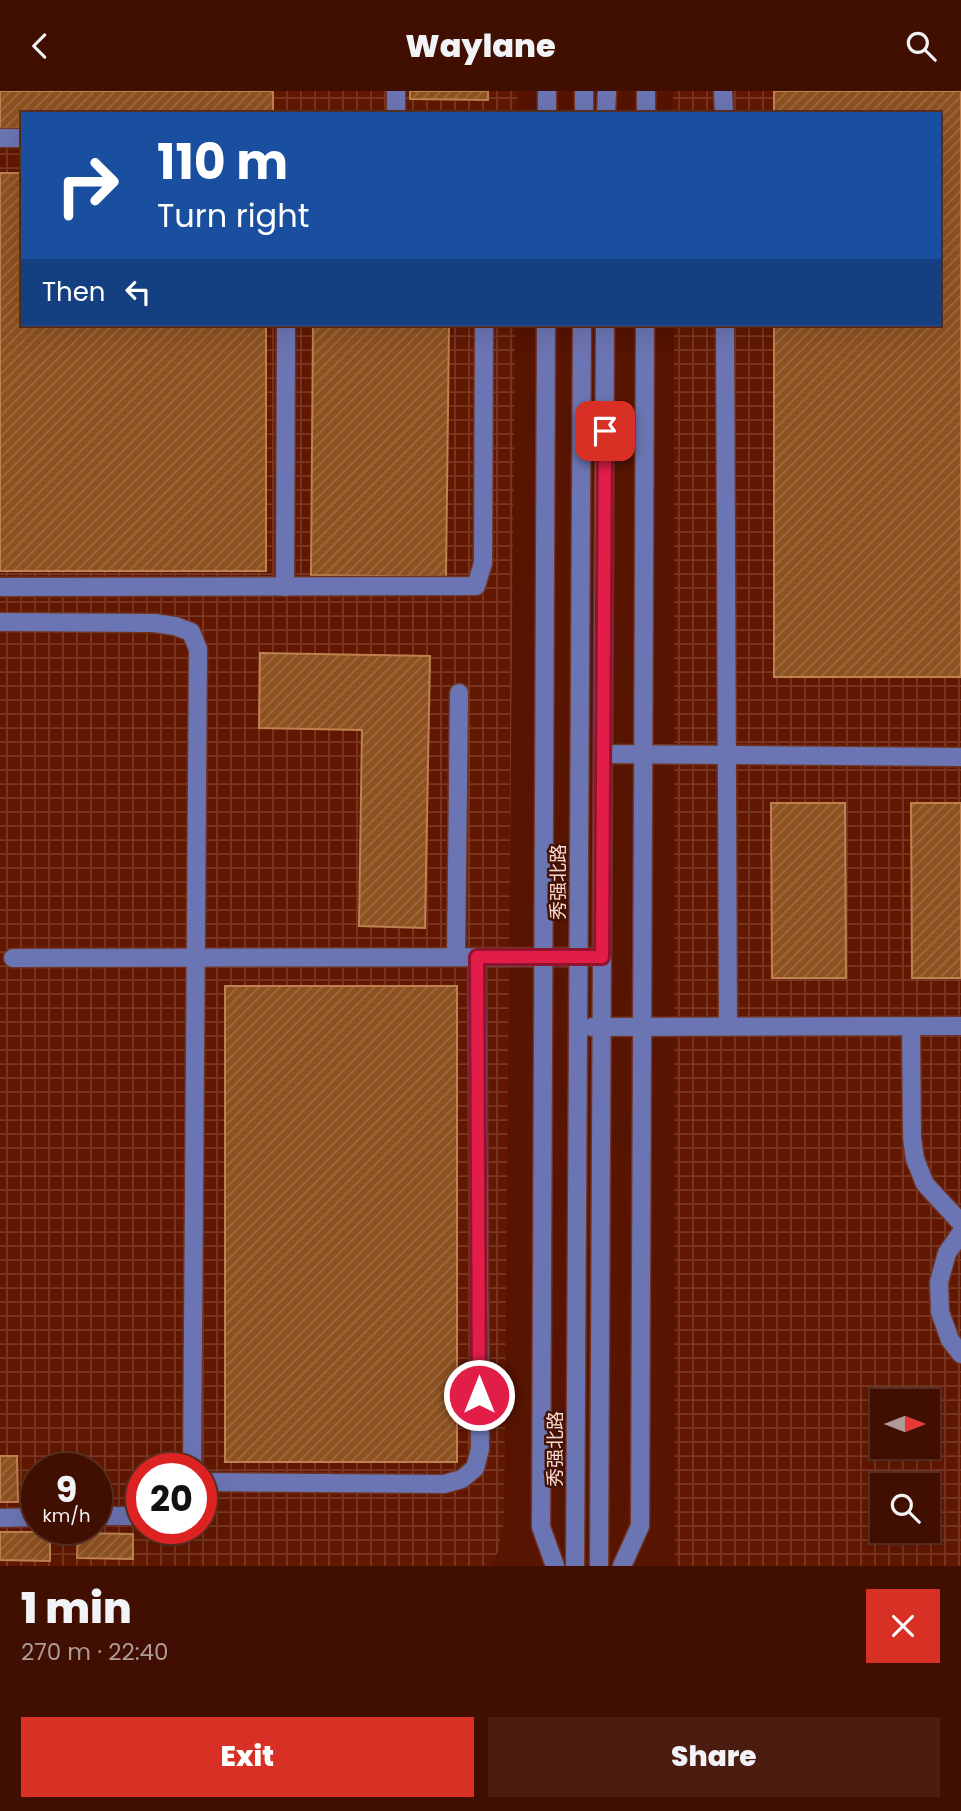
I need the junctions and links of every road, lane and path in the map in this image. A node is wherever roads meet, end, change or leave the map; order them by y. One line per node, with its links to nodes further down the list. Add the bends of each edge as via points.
1 (396, 91): 7 (street)
2 (547, 91): 8 (street)
3 (584, 91): 9 (street)
4 (607, 91): 10 (street)
5 (646, 91): 11 (street)
6 (723, 91): 12 (street)
7 (396, 112)
8 (547, 112)
9 (584, 112)
10 (607, 112)
11 (646, 112)
12 (724, 112)
13 (0, 138): 14 (street)
14 (21, 138)
15 (286, 326): 23 (street)
16 (484, 326): 23 (street, via 483,563 477,586)
17 (546, 326): 32 (street)
18 (583, 326): 33 (street, 秀强北路)
19 (605, 326): 27 (street)
20 (645, 326): 26 (street)
21 (725, 326): 28 (street)
22 (0, 587): 23 (street)
23 (285, 587)
24 (0, 621): 36 (street, via 153,623 191,632 198,649)
25 (459, 693): 30 (street)
26 (644, 753): 27 (street); 28 (street); 39 (street)
27 (603, 754): 34 (street)
28 (728, 755): 29 (street); 40 (street)
29 (961, 757)
30 (456, 957): 31 (street); 36 (street)
31 (477, 957): 32 (street); 47 (street, via 480,1449 475,1468 462,1479 444,1484)
32 (544, 957): 33 (street); 50 (street, via 541,1527)
33 (579, 957): 34 (street); 42 (street, 秀强北路)
34 (602, 957): 38 (street)
35 (13, 958): 36 (street)
36 (195, 958): 46 (street)
37 (961, 1025): 41 (street)
38 (602, 1026): 39 (street); 42 (street); 52 (street)
39 (643, 1026): 40 (street); 53 (street, via 640,1525)
40 (729, 1026): 41 (street)
41 (911, 1026): 43 (street, via 915,1159 925,1184)
42 (578, 1027): 51 (street, 秀强北路)
43 (961, 1223)
44 (961, 1233): 45 (street, via 947,1252 939,1282 940,1312 950,1340)
45 (961, 1354)
46 (192, 1453)
47 (217, 1482)
48 (21, 1517): 49 (street)
49 (0, 1518)
50 (555, 1566)
51 (575, 1566)
52 (599, 1566)
53 (622, 1566)

